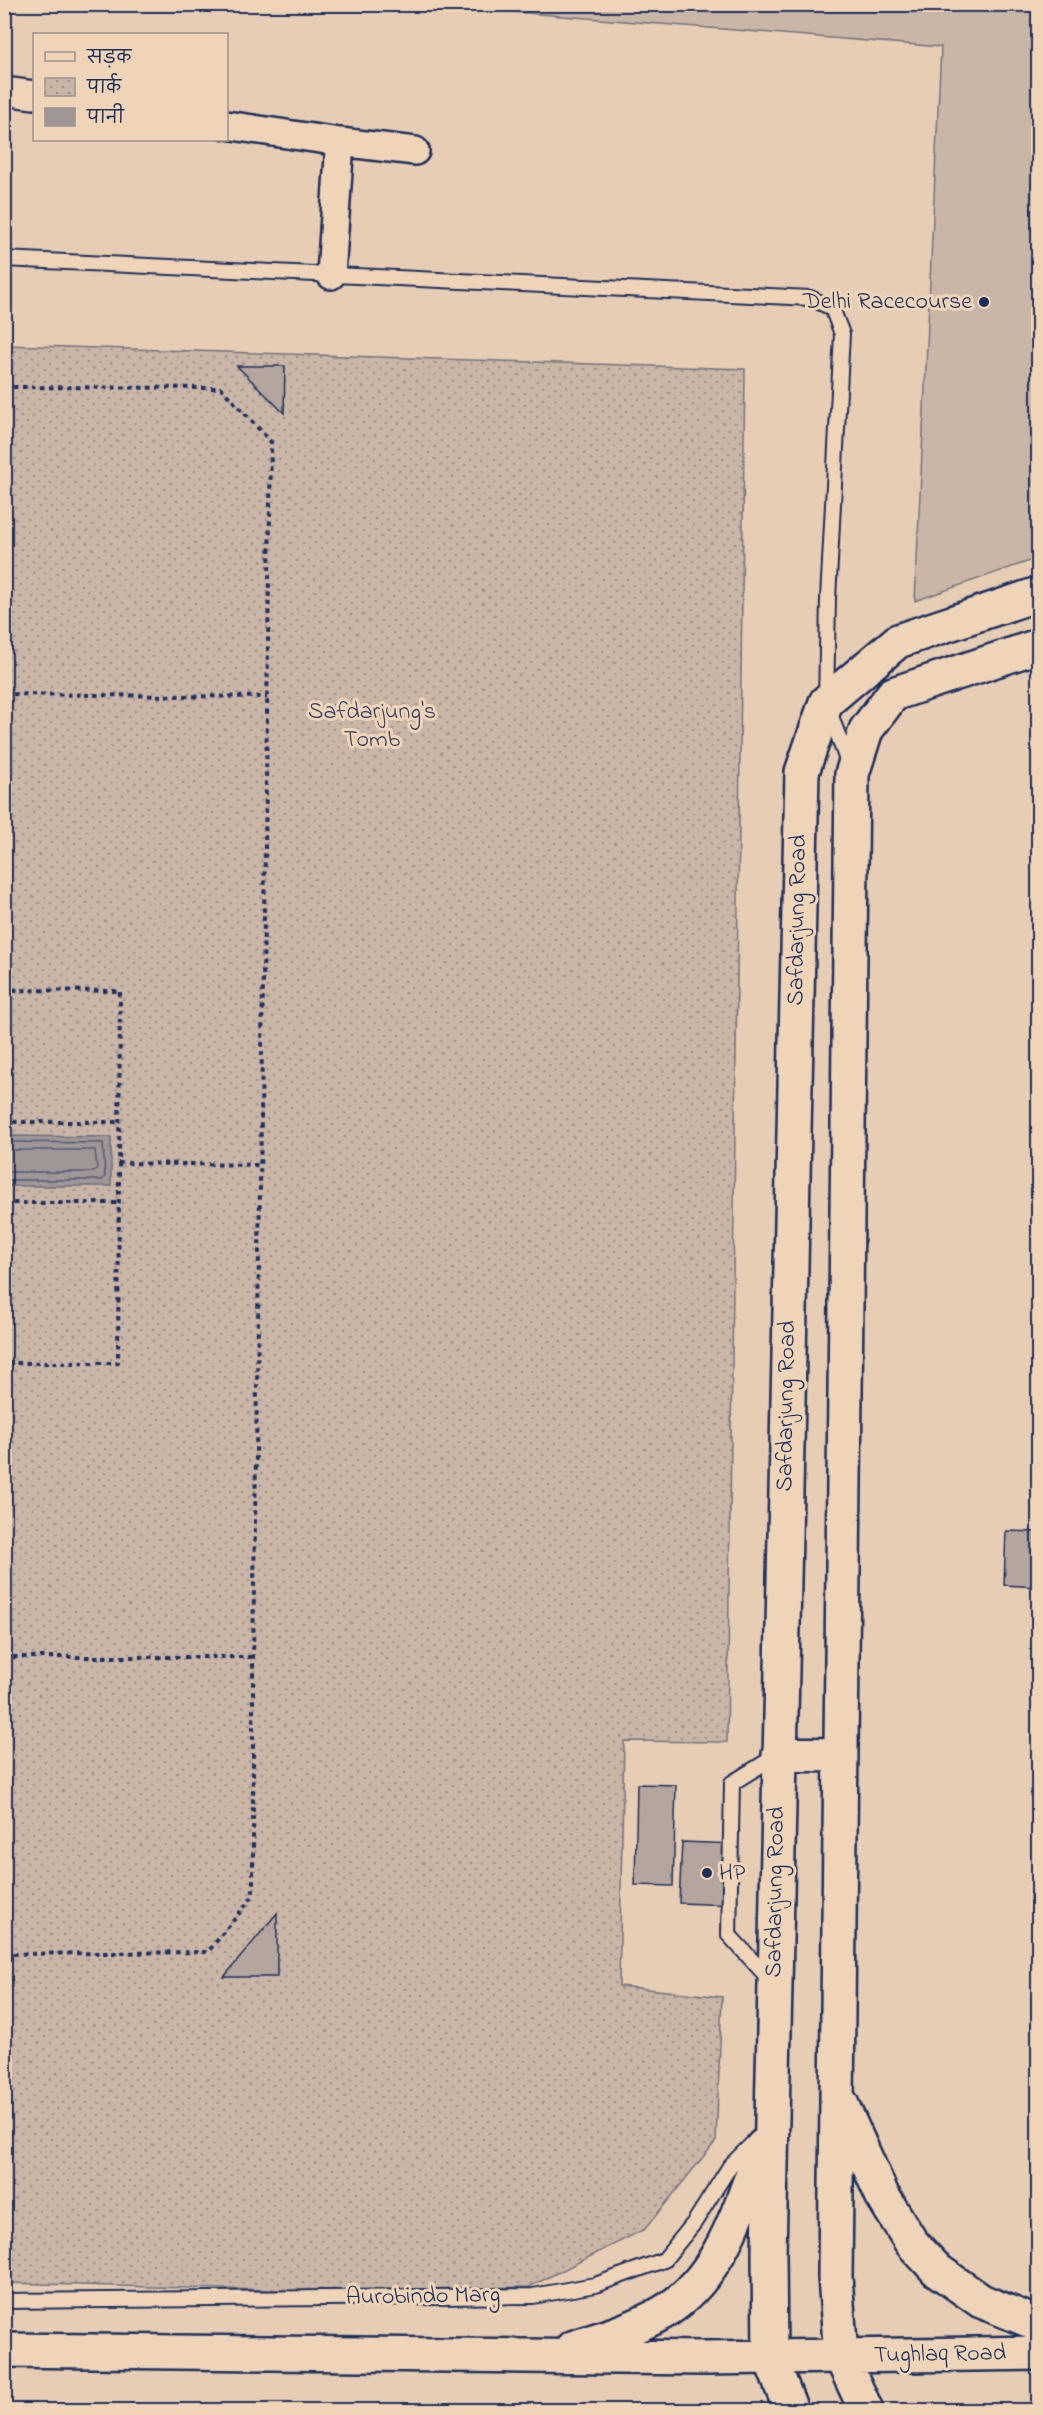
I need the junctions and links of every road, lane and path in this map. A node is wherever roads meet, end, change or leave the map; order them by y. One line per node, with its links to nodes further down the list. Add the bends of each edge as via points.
1 (4, 91): 2 (street)
2 (33, 95)
3 (228, 124): 4 (street)
4 (340, 142): 5 (street); 7 (street)
5 (415, 151)
6 (4, 259): 7 (lane)
7 (332, 275): 13 (lane, via 810,298 832,308 842,334)
8 (4, 387): 12 (path, via 221,388 272,442)
9 (1038, 594): 13 (main road, via 898,642)
10 (1038, 646): 14 (main road, via 893,694 866,730)
11 (4, 694): 12 (path)
12 (267, 697): 19 (path)
13 (826, 702): 14 (lane); 25 (main road, Safdarjung Road, via 802,772)
14 (852, 774): 26 (main road)
15 (4, 990): 17 (path, via 120,991)
16 (4, 1122): 17 (path)
17 (119, 1122): 18 (path)
18 (118, 1163): 19 (path); 21 (path)
19 (260, 1165): 24 (path)
20 (4, 1203): 21 (path)
21 (119, 1203): 22 (path, via 118,1363)
22 (4, 1363)
23 (4, 1657): 24 (path)
24 (253, 1657): 27 (path, via 253,1896 208,1952)
25 (779, 1754): 26 (main road); 28 (main road, Safdarjung Road); 28 (lane, via 732,1783 729,1935)
26 (841, 1755): 29 (main road)
27 (4, 1954)
28 (774, 1985): 30 (main road, Safdarjung Road)
29 (837, 2093): 32 (main road, via 882,2195 911,2242 937,2270 981,2301); 36 (main road, via 835,2277)
30 (771, 2126): 31 (lane, Aurobindo Marg, via 730,2166 694,2223 664,2260 595,2285 533,2296); 35 (main road, via 720,2251 689,2291 664,2312 628,2329); 37 (main road, Safdarjung Road)
31 (4, 2301)
32 (1038, 2324)
33 (4, 2350): 35 (main road)
34 (1038, 2353): 36 (main road, Tughlaq Road)
35 (550, 2355): 37 (main road)
36 (842, 2356): 37 (main road, Tughlaq Road); 39 (main road)
37 (770, 2357): 38 (main road)
38 (791, 2410)
39 (866, 2410)

